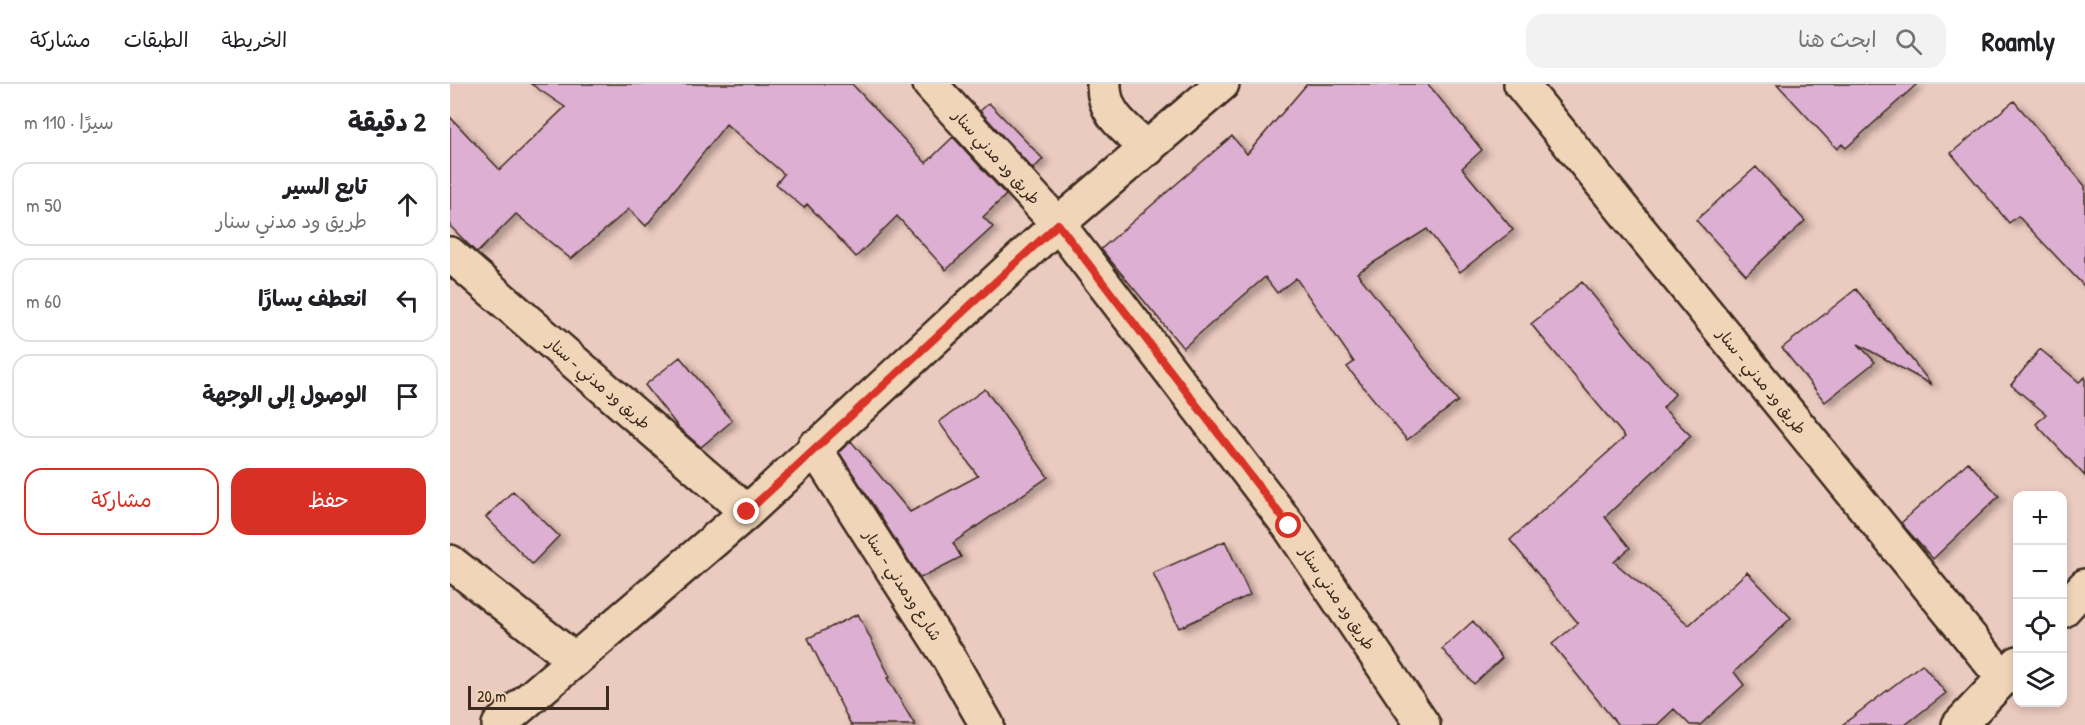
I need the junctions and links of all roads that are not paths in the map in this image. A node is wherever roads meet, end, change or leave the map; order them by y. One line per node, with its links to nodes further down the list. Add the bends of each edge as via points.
1 (930, 84): 6 (street, طريق ود مدني سنار)
2 (1104, 84): 5 (street, via 1111,115)
3 (1222, 84): 5 (street)
4 (1521, 84): 14 (street, طريق ود مدني - سنار)
5 (1148, 148): 6 (street)
6 (1058, 224): 8 (street); 17 (street, طريق ود مدني سنار, via 1289,526)
7 (450, 254): 9 (street, طريق ود مدني - سنار)
8 (814, 447): 9 (street); 16 (street, شارع ودمدني - سنار, via 948,655)
9 (747, 512): 13 (street)
10 (450, 562): 13 (street)
11 (2085, 586): 12 (street)
12 (2067, 606)
13 (575, 660): 15 (street)
14 (2011, 671): 18 (street, طريق ود مدني - سنار)
15 (512, 721)
16 (987, 725)
17 (1423, 725)
18 (1959, 725)

